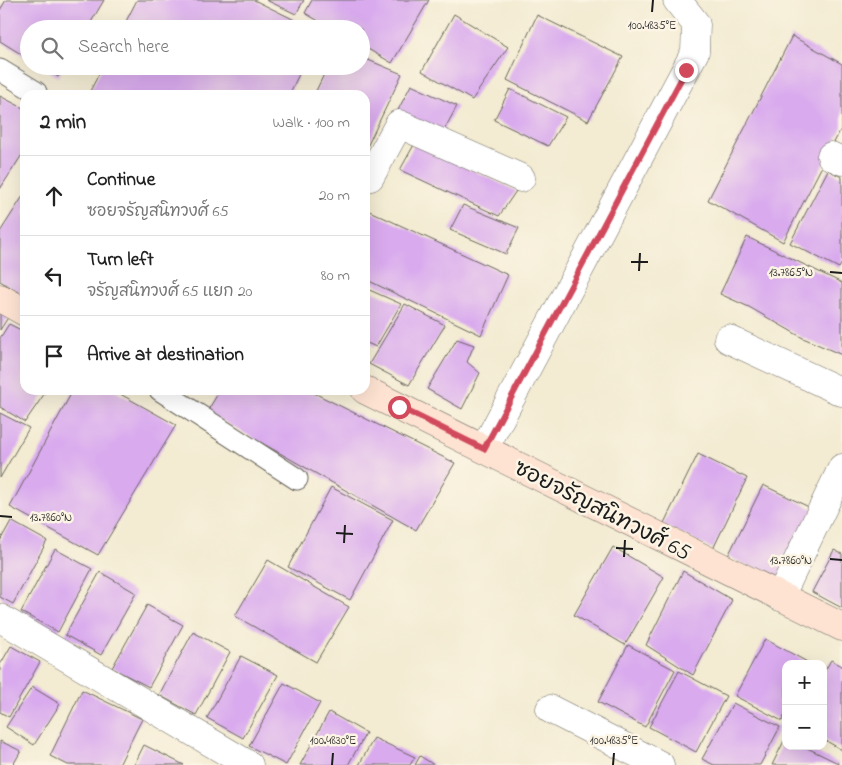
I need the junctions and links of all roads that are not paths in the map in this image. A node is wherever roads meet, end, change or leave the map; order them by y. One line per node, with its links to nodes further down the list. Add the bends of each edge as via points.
1 (677, 0): 12 (street, via 696,24 695,52)
2 (0, 70): 3 (lane)
3 (33, 90)
4 (370, 177): 5 (street, via 399,124)
5 (521, 178)
6 (0, 298): 7 (street)
7 (20, 309)
8 (728, 338): 10 (street)
9 (370, 392): 12 (street, ซอยจรัญสนิทวงศ์ 65)
10 (842, 392)
11 (168, 395): 14 (lane)
12 (484, 449): 15 (street, ซอยจรัญสนิทวงศ์ 65)
13 (842, 468): 15 (street)
14 (297, 479)
15 (780, 597): 17 (street, ซอยจรัญสนิทวงศ์ 65)
16 (0, 618): 19 (street)
17 (842, 627)
18 (550, 709): 20 (street)
19 (249, 765)
20 (660, 765)

